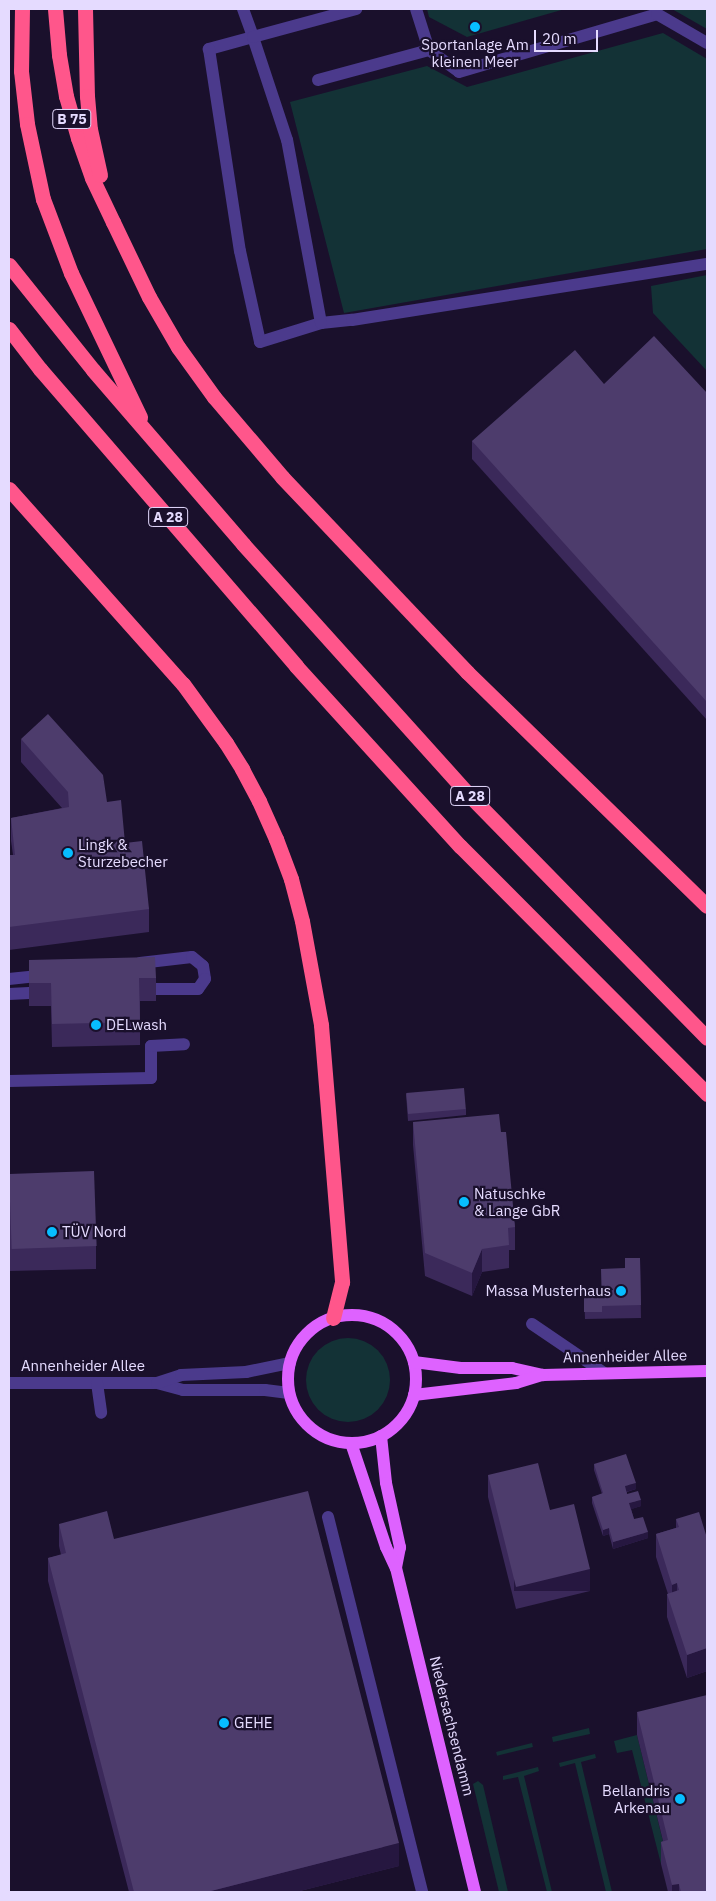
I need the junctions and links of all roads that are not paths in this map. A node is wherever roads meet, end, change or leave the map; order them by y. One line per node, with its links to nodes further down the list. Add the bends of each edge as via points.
1 (22, 9): 18 (highway, via 21,72 27,124 43,199 71,273)
2 (55, 9): 11 (highway, B 75, via 58,55 66,96 89,170)
3 (85, 9): 11 (highway, via 84,50 90,129)
4 (243, 9): 7 (street)
5 (356, 9): 7 (street)
6 (416, 9): 9 (street)
7 (253, 37): 14 (street, via 287,140); 14 (street, via 209,49 240,251 260,342)
8 (707, 43): 9 (street, via 657,14 459,72)
9 (429, 50): 10 (street)
10 (318, 80)
11 (113, 222): 22 (highway, via 149,297 178,347 214,397 282,477 466,672)
12 (707, 264): 14 (street)
13 (9, 265): 18 (highway, A 28)
14 (321, 323)
15 (9, 329): 17 (highway, A 28)
16 (9, 345): 17 (highway)
17 (40, 369): 32 (highway, A 28, via 296,666 460,846)
18 (149, 436): 29 (highway, A 28, via 471,797)
19 (9, 483): 21 (highway)
20 (9, 489): 21 (highway)
21 (38, 520): 33 (highway, via 172,670 205,713 242,769 276,838 302,920 321,1025 342,1282)
22 (707, 906)
23 (125, 965): 26 (street, via 192,957 203,966 205,979 198,989)
24 (57, 973): 25 (street)
25 (9, 979)
26 (156, 990)
27 (29, 993): 28 (street)
28 (9, 994)
29 (707, 1038)
30 (184, 1044): 31 (street, via 150,1046 152,1078)
31 (9, 1081)
32 (707, 1094)
33 (332, 1318): 35 (main road, via 365,1316 381,1322 406,1345); 36 (main road, via 313,1327 298,1343)
34 (532, 1324): 38 (street)
35 (414, 1362): 39 (main road, Annenheider Allee, via 461,1368 512,1368); 44 (main road)
36 (290, 1363): 40 (street, Annenheider Allee, via 246,1372 181,1375); 43 (main road)
37 (707, 1371): 38 (main road, Annenheider Allee)
38 (604, 1373): 39 (main road, Annenheider Allee)
39 (543, 1375): 44 (main road, Annenheider Allee, via 516,1383)
40 (157, 1382): 42 (street, Annenheider Allee); 43 (street, Annenheider Allee, via 183,1390)
41 (9, 1383): 42 (street, Annenheider Allee)
42 (97, 1383): 45 (street)
43 (289, 1393): 47 (main road, via 297,1412 310,1428 323,1436)
44 (414, 1395): 46 (main road, via 402,1418)
45 (101, 1413)
46 (381, 1436): 47 (main road); 49 (main road, Niedersachsendamm, via 386,1483 400,1547)
47 (351, 1443): 49 (main road, Niedersachsendamm)
48 (328, 1517): 50 (street)
49 (396, 1568): 51 (main road, Niedersachsendamm)
50 (422, 1892)
51 (475, 1892)

